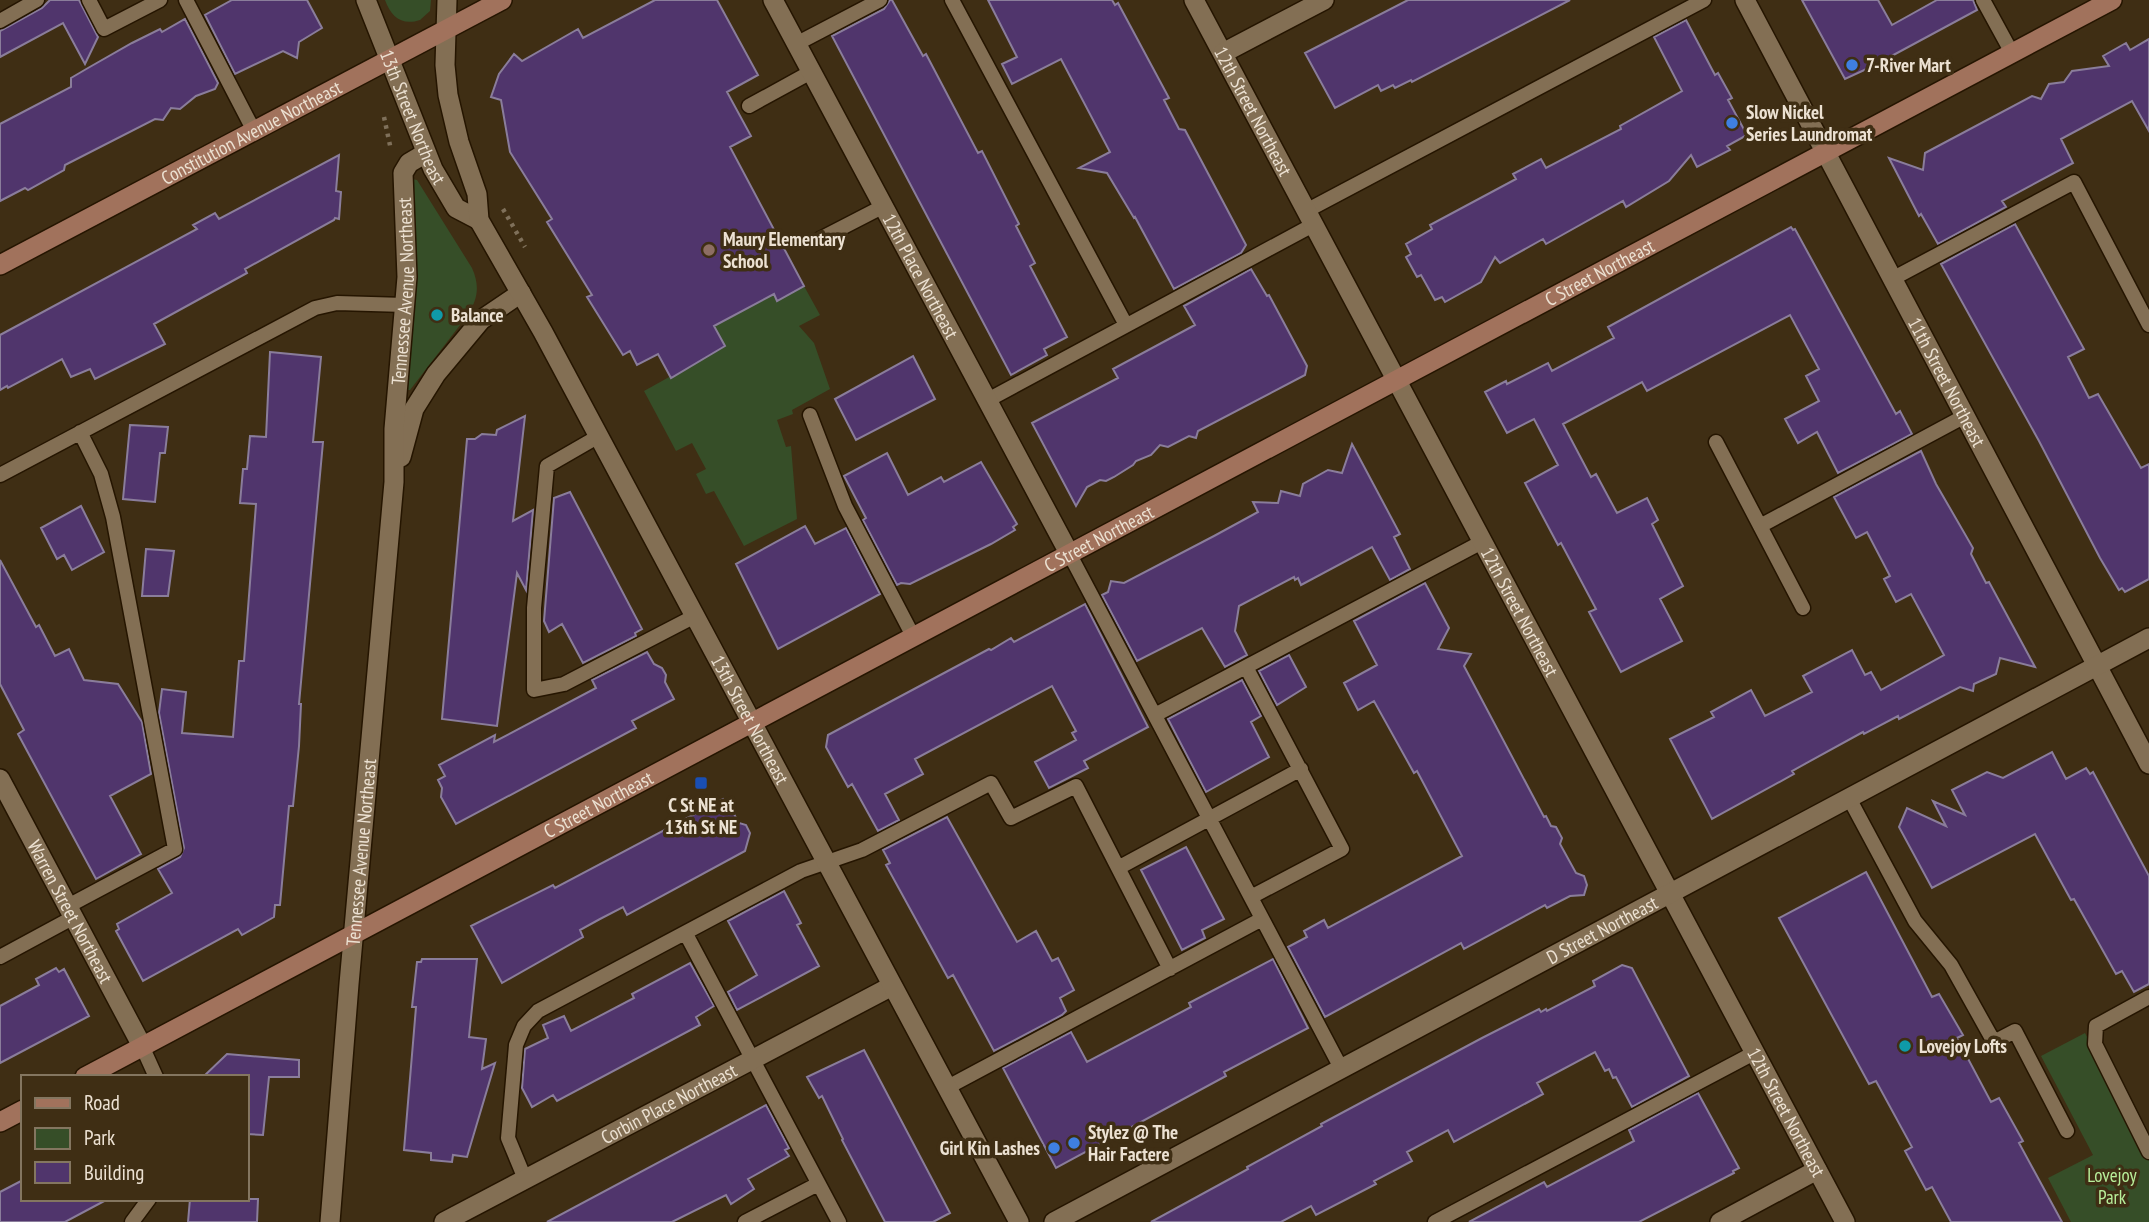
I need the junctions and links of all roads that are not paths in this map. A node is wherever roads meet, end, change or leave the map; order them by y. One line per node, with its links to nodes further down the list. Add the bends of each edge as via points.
1 (37, 0): 17 (lane)
2 (89, 0): 3 (lane, via 104,29)
3 (160, 0)
4 (186, 0): 25 (lane)
5 (366, 0): 22 (street, 13th Street Northeast)
6 (447, 0): 18 (street)
7 (502, 0): 18 (main road, Constitution Avenue Northeast)
8 (773, 0): 19 (street, 12th Place Northeast)
9 (880, 0): 19 (lane)
10 (952, 0): 36 (lane)
11 (1195, 0): 20 (street, 12th Street Northeast)
12 (1324, 0): 20 (street)
13 (1704, 0): 29 (lane)
14 (1745, 0): 26 (street, 11th Street Northeast)
15 (1983, 0): 21 (lane)
16 (2112, 0): 21 (main road, C Street Northeast)
17 (0, 21)
18 (446, 30): 22 (main road, Constitution Avenue Northeast); 30 (street, 13th Street Northeast, via 448,95 477,194)
19 (796, 44): 23 (street, 12th Place Northeast)
20 (1223, 53): 29 (street, 12th Street Northeast)
21 (2012, 53): 26 (main road, C Street Northeast)
22 (388, 60): 25 (main road, Constitution Avenue Northeast); 27 (street, 13th Street Northeast)
23 (811, 72): 24 (lane); 28 (street, 12th Place Northeast)
24 (749, 106)
25 (254, 131): 32 (main road, Constitution Avenue Northeast)
26 (1825, 152): 33 (street, 11th Street Northeast); 38 (main road, C Street Northeast)
27 (426, 153): 30 (street, 13th Street Northeast, via 456,208); 35 (street, Tennessee Avenue Northeast, via 402,173)
28 (881, 207): 31 (lane); 39 (street, 12th Place Northeast)
29 (1310, 218): 36 (lane); 38 (street, 12th Street Northeast)
30 (479, 219): 34 (street, 13th Street Northeast)
31 (820, 239)
32 (0, 265)
33 (1892, 279): 37 (lane, via 2074,182); 41 (street, 11th Street Northeast)
34 (521, 293): 43 (street, 13th Street Northeast); 46 (street, Tennessee Avenue Northeast, via 481,320 423,393 409,424)
35 (405, 305): 42 (lane, via 337,303 316,308); 46 (street, Tennessee Avenue Northeast)
36 (1126, 325): 39 (lane)
37 (2149, 325)
38 (1395, 380): 48 (street, 12th Street Northeast); 49 (main road, C Street Northeast)
39 (986, 401): 49 (street, 12th Place Northeast)
40 (810, 415): 52 (lane, via 845,506)
41 (1965, 416): 47 (lane); 54 (street, 11th Street Northeast)
42 (80, 432): 45 (lane); 67 (lane, via 101,474 113,517 175,849)
43 (599, 436): 51 (street, 13th Street Northeast); 51 (lane, via 547,466 534,608 534,691 564,684)
44 (1716, 442): 47 (lane)
45 (0, 475)
46 (394, 482): 70 (street, Tennessee Avenue Northeast)
47 (1760, 526): 50 (lane)
48 (1482, 542): 55 (lane); 65 (street, 12th Street Northeast)
49 (1069, 553): 52 (main road, C Street Northeast); 56 (lane)
50 (1802, 608)
51 (695, 616): 57 (street, 13th Street Northeast)
52 (913, 636): 57 (main road, C Street Northeast)
53 (2149, 638): 54 (street, D Street Northeast)
54 (2097, 666): 58 (street, 11th Street Northeast); 61 (street, D Street Northeast)
55 (1245, 667): 56 (lane); 59 (lane)
56 (1154, 715): 62 (lane)
57 (752, 722): 63 (street, 13th Street Northeast); 70 (main road, C Street Northeast)
58 (2149, 764)
59 (1301, 769): 62 (lane); 66 (lane, via 1342,849)
60 (0, 779): 67 (street, Warren Street Northeast)
61 (1849, 798): 65 (street, D Street Northeast); 84 (lane, via 1915,921 1951,965 1994,1042 2015,1031)
62 (1210, 819): 64 (lane); 66 (lane)
63 (828, 862): 64 (lane, via 862,850 991,782 1011,818 1076,786); 69 (lane, via 801,871); 73 (street, 13th Street Northeast)
64 (1118, 868): 72 (lane)
65 (1670, 894): 76 (street, 12th Street Northeast); 78 (street, D Street Northeast)
66 (1251, 898): 68 (lane)
67 (71, 911): 71 (lane); 75 (street, Warren Street Northeast)
68 (1262, 919): 72 (lane); 78 (lane)
69 (685, 933): 77 (lane); 87 (lane, via 538,1011 524,1026 516,1045 508,1138)
70 (353, 935): 75 (main road, C Street Northeast); 91 (street, Tennessee Avenue Northeast)
71 (0, 957)
72 (1170, 969): 81 (lane)
73 (892, 986): 77 (street, Corbin Place Northeast); 81 (street, 13th Street Northeast)
74 (2149, 998): 85 (lane, via 2096,1026 2095,1044)
75 (142, 1046): 79 (main road, C Street Northeast); 80 (lane)
76 (1754, 1053): 86 (street, 12th Street Northeast); 97 (lane)
77 (752, 1060): 87 (street, Corbin Place Northeast); 88 (lane)
78 (1341, 1068): 96 (street, D Street Northeast)
79 (89, 1075)
80 (155, 1075)
81 (946, 1088): 95 (street, 13th Street Northeast)
82 (21, 1111): 83 (main road)
83 (0, 1122)
84 (2067, 1131)
85 (2149, 1152)
86 (1817, 1170): 98 (street); 99 (street, 12th Street Northeast)
87 (525, 1179): 92 (street, Corbin Place Northeast)
88 (818, 1184): 93 (lane); 94 (lane)
89 (148, 1201): 90 (lane)
90 (132, 1222)
91 (330, 1222)
92 (444, 1222)
93 (745, 1222)
94 (839, 1222)
95 (1019, 1222)
96 (1054, 1222)
97 (1435, 1222)
98 (1720, 1222)
99 (1845, 1222)

